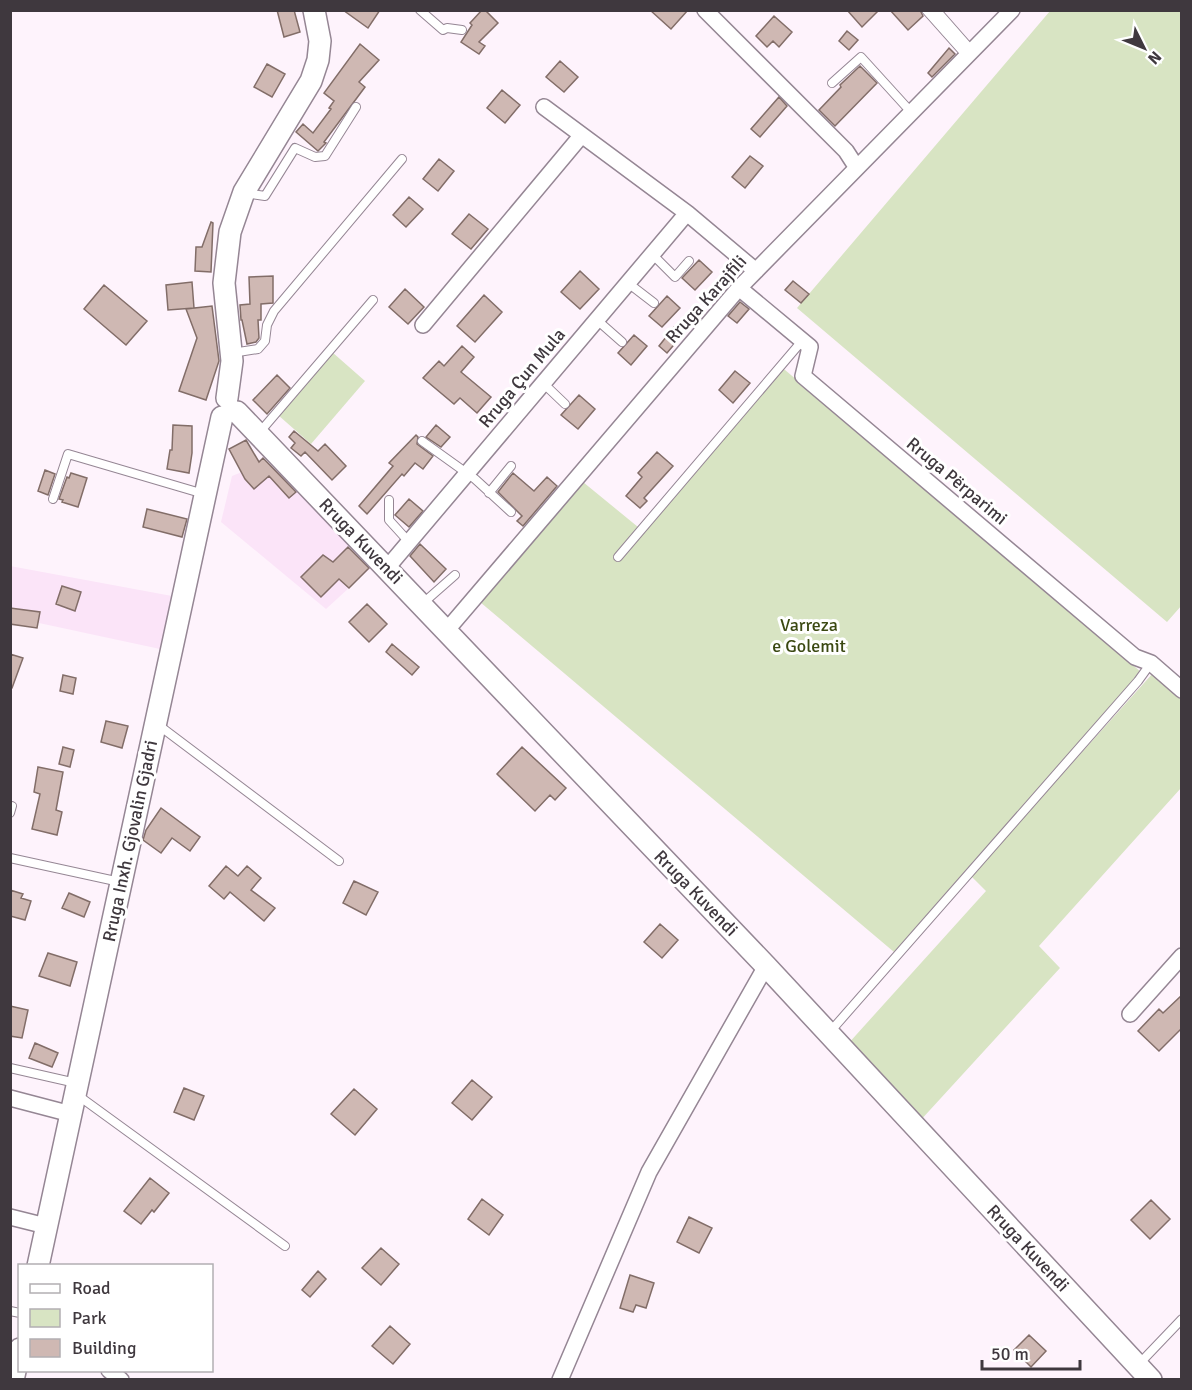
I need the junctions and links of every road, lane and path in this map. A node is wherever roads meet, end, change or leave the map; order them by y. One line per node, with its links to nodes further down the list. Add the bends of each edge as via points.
1 (314, 10): 16 (street, Rruga Inxh. Gjovalin Gjadri, via 320,41 311,81)
2 (420, 10): 7 (lane, via 443,30)
3 (705, 10): 15 (street, via 846,152)
4 (926, 10): 8 (lane)
5 (936, 10): 8 (lane)
6 (1012, 10): 8 (street, Rruga Karajfili)
7 (462, 30)
8 (969, 53): 12 (street, Rruga Karajfili)
9 (832, 83): 12 (lane, via 861,57)
10 (356, 107): 16 (lane, via 325,156 315,157 295,148 265,196)
11 (544, 107): 13 (street)
12 (911, 112): 15 (street, Rruga Karajfili)
13 (581, 136): 17 (street); 26 (street)
14 (402, 159): 29 (lane, via 274,311 265,341 258,350)
15 (856, 168): 20 (street, Rruga Karajfili)
16 (244, 192): 29 (street, Rruga Inxh. Gjovalin Gjadri, via 226,255 224,283)
17 (687, 213): 18 (street, Rruga Çun Mula); 20 (street)
18 (652, 254): 19 (lane, via 675,277); 21 (street, Rruga Çun Mula)
19 (689, 261)
20 (756, 271): 22 (street, Rruga Karajfili)
21 (628, 283): 24 (lane); 25 (street, Rruga Çun Mula)
22 (739, 288): 27 (street); 47 (street, Rruga Karajfili)
23 (373, 300): 33 (lane)
24 (654, 303)
25 (597, 320): 28 (lane); 30 (street, Rruga Çun Mula)
26 (423, 325)
27 (802, 341): 43 (lane); 48 (street, Rruga Përparimi, via 810,347 803,376 1135,657)
28 (622, 342)
29 (231, 353): 32 (street, Rruga Inxh. Gjovalin Gjadri)
30 (543, 383): 31 (lane); 36 (street, Rruga Çun Mula)
31 (565, 404)
32 (229, 409): 33 (street, Rruga Kuvendi); 38 (street, Rruga Inxh. Gjovalin Gjadri)
33 (259, 434): 44 (street, Rruga Kuvendi)
34 (422, 441): 36 (lane)
35 (511, 466): 37 (lane)
36 (466, 474): 37 (lane); 42 (street, Rruga Çun Mula)
37 (489, 493): 41 (lane)
38 (206, 495): 39 (lane, via 68,454); 50 (street, Rruga Inxh. Gjovalin Gjadri)
39 (53, 499)
40 (389, 500): 42 (lane, via 389,520)
41 (511, 512)
42 (409, 542): 44 (street, Rruga Çun Mula)
43 (618, 557)
44 (387, 568): 46 (street, Rruga Kuvendi)
45 (455, 575): 46 (lane)
46 (422, 604): 47 (street, Rruga Kuvendi)
47 (447, 630): 55 (street, Rruga Kuvendi)
48 (1151, 663): 49 (street, Rruga Përparimi); 57 (lane)
49 (1182, 690)
50 (156, 723): 52 (lane); 53 (street, Rruga Inxh. Gjovalin Gjadri)
51 (10, 858): 53 (lane)
52 (339, 861)
53 (121, 882): 59 (street, Rruga Inxh. Gjovalin Gjadri)
54 (1182, 956): 56 (street)
55 (766, 966): 57 (street, Rruga Kuvendi); 70 (street, via 649,1172)
56 (1130, 1014)
57 (829, 1034): 68 (street, Rruga Kuvendi)
58 (10, 1068): 59 (lane)
59 (76, 1088): 61 (street, Rruga Inxh. Gjovalin Gjadri); 64 (lane)
60 (10, 1098): 61 (street)
61 (71, 1114): 63 (street, Rruga Inxh. Gjovalin Gjadri)
62 (10, 1217): 63 (street)
63 (46, 1226): 65 (street, Rruga Inxh. Gjovalin Gjadri)
64 (285, 1246)
65 (38, 1264)
66 (1182, 1319): 68 (lane)
67 (18, 1358): 69 (street)
68 (1144, 1372)
69 (13, 1380)
70 (560, 1380)

